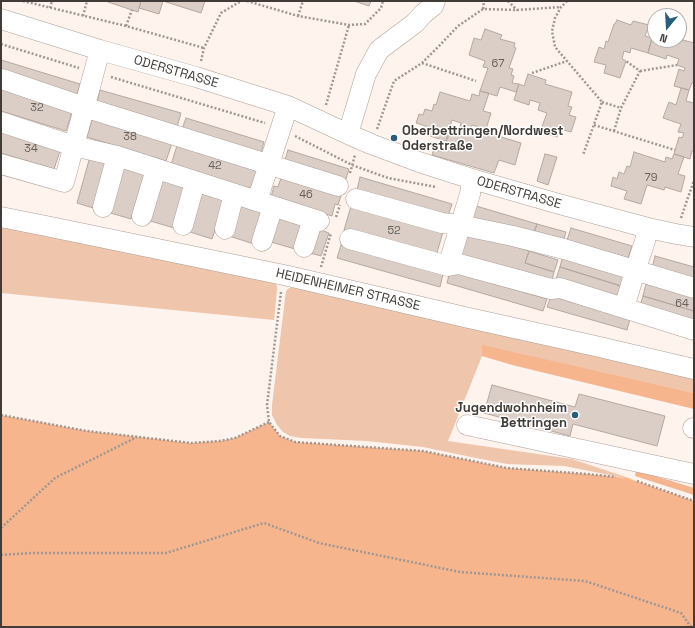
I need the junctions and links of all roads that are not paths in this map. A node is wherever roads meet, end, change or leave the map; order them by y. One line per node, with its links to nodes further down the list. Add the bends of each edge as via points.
1 (424, 5): 8 (street, via 415,23 379,50 366,74)
2 (1, 19): 3 (street, ODERSTRASSE)
3 (100, 50): 5 (street, ODERSTRASSE); 6 (street)
4 (2, 79): 6 (street)
5 (288, 106): 8 (street, ODERSTRASSE); 12 (street)
6 (84, 107): 9 (street); 12 (street)
7 (1, 122): 9 (street)
8 (348, 134): 14 (street, ODERSTRASSE, via 419,162)
9 (74, 146): 10 (street); 11 (street, via 64,182)
10 (117, 156): 13 (street); 20 (street)
11 (1, 164)
12 (269, 165): 16 (street); 19 (street)
13 (156, 169): 15 (street); 21 (street)
14 (472, 179): 24 (street); 25 (street, ODERSTRASSE)
15 (195, 182): 17 (street); 23 (street)
16 (338, 186)
17 (234, 194): 19 (street); 26 (street)
18 (356, 198): 24 (street)
19 (265, 203): 29 (street); 30 (street, via 316,220)
20 (103, 208)
21 (142, 216)
22 (1, 217): 36 (street, HEIDENHEIMER STRASSE, via 284,275)
23 (183, 224)
24 (460, 225): 31 (street); 32 (street, via 556,247)
25 (648, 228): 27 (street, ODERSTRASSE); 32 (street)
26 (225, 230)
27 (685, 235)
28 (350, 239): 31 (street)
29 (262, 240)
30 (304, 247)
31 (448, 266): 34 (street, via 459,264 551,289 560,288)
32 (635, 270): 33 (street); 34 (street)
33 (694, 288)
34 (624, 308): 35 (street)
35 (694, 330)
36 (694, 369)
37 (467, 425): 38 (street)
38 (694, 474)

